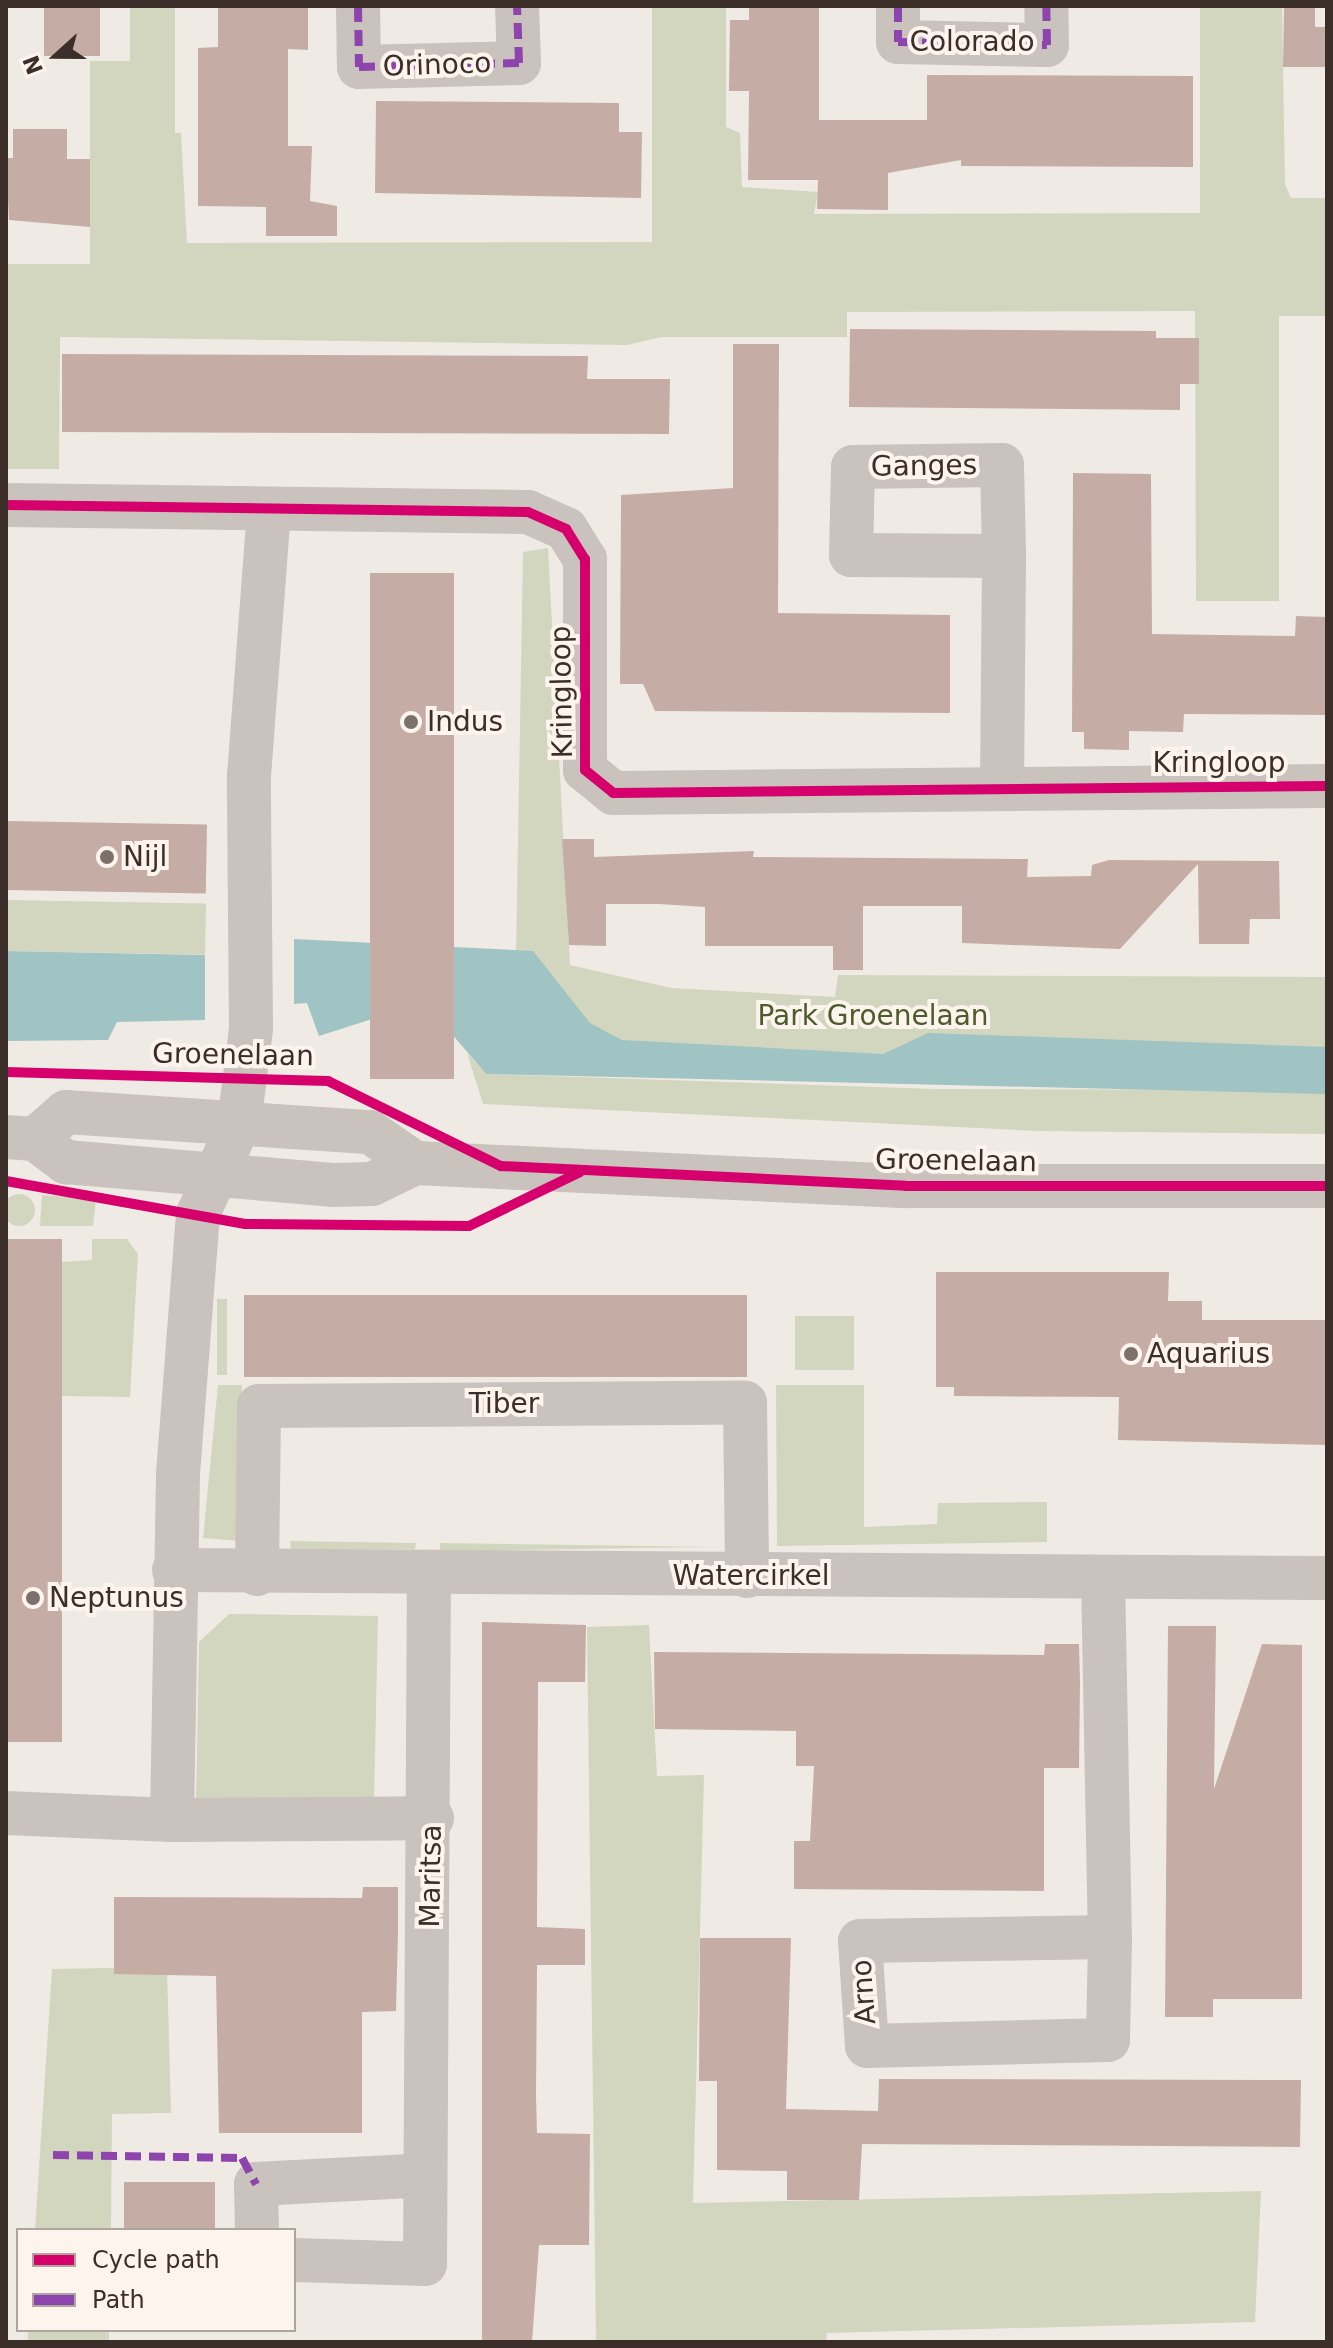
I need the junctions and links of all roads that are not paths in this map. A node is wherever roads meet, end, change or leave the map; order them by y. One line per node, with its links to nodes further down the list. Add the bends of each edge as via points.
1 (358, 6): 2 (street, Orinoco, via 359,67 519,63)
2 (517, 6)
3 (898, 6): 4 (street, Colorado, via 898,42 1047,45)
4 (1046, 6)
5 (6, 505): 6 (street, Kringloop)
6 (269, 512): 9 (street, Kringloop, via 528,512 566,529 585,559 585,770 613,793); 10 (street, via 249,776 251,1029)
7 (1004, 556): 9 (street)
8 (1327, 786): 9 (street, Kringloop)
9 (1002, 788)
10 (239, 1124): 11 (street, Groenelaan, via 66,1112); 12 (street, Groenelaan, via 370,1132); 13 (street)
11 (20, 1138): 13 (street, Groenelaan, via 66,1162)
12 (415, 1163): 13 (street, Groenelaan, via 372,1184); 14 (street, Groenelaan, via 906,1186)
13 (214, 1176): 15 (street, via 198,1214)
14 (1327, 1186)
15 (174, 1570): 16 (street, Watercirkel); 23 (street)
16 (257, 1574): 17 (street, Tiber, via 259,1406 745,1403); 18 (street, Watercirkel)
17 (747, 1576): 18 (street, Watercirkel); 19 (street, Watercirkel)
18 (429, 1577): 22 (street, Maritsa)
19 (1103, 1577): 20 (street, Watercirkel); 24 (street, Arno)
20 (1327, 1578)
21 (6, 1813): 23 (street)
22 (432, 1818): 23 (street); 25 (street, Maritsa)
23 (172, 1820)
24 (1110, 1937): 24 (street, Arno, via 1108,2040 867,2046 860,1941)
25 (425, 2175): 26 (street, via 256,2184); 27 (street, Maritsa, via 425,2264)
26 (257, 2228)
27 (296, 2260)

